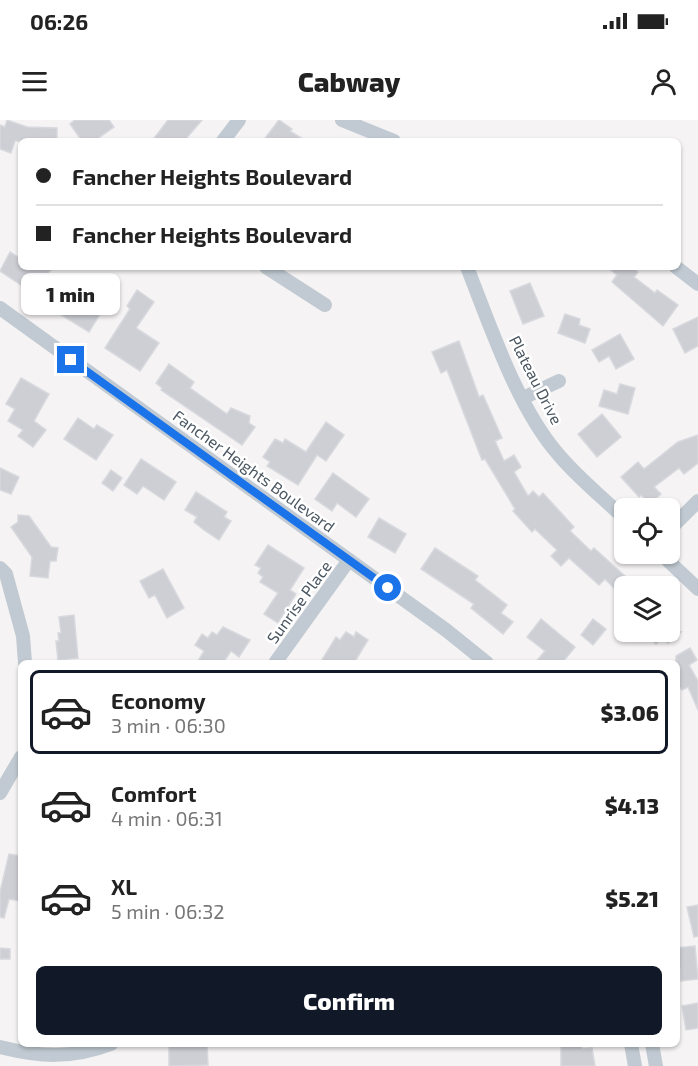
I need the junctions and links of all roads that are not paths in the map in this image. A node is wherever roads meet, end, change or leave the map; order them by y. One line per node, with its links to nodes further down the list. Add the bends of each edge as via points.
1 (240, 120): 3 (street)
2 (342, 120): 4 (street)
3 (225, 138)
4 (387, 138)
5 (271, 270): 9 (street)
6 (468, 270): 12 (street, Plateau Drive)
7 (680, 270): 8 (street)
8 (698, 284)
9 (325, 305)
10 (0, 308): 16 (street, Fancher Heights Boulevard)
11 (559, 381): 12 (street)
12 (523, 398): 14 (street, Plateau Drive, via 557,453)
13 (698, 501): 15 (street)
14 (614, 508)
15 (680, 519)
16 (349, 560): 21 (street, Sunrise Place); 22 (street, Fancher Heights Boulevard)
17 (672, 564): 19 (street)
18 (0, 568): 20 (street, via 6,574 20,626)
19 (698, 589)
20 (25, 660)
21 (277, 660)
22 (483, 660)
23 (18, 762): 24 (street)
24 (0, 793)
25 (0, 1047): 26 (street, via 37,1056 90,1052)
26 (103, 1047)
27 (632, 1047): 29 (street)
28 (653, 1047): 30 (street)
29 (635, 1066)
30 (656, 1066)

